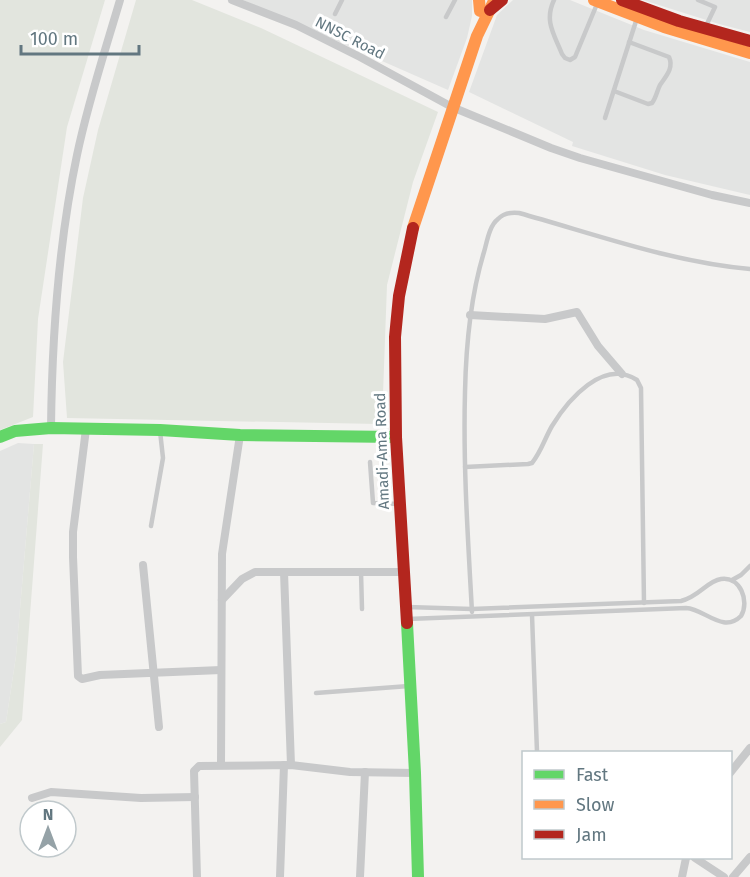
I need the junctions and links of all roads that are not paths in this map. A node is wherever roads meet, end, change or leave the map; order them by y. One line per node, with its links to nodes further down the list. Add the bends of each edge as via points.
1 (120, 0): 25 (street, via 71,183 55,309)
2 (342, 0): 12 (lane)
3 (455, 0): 13 (lane)
4 (502, 0): 10 (street)
5 (554, 0): 9 (lane, via 549,22 562,54 570,60 575,57)
6 (622, 0): 11 (street)
7 (699, 0): 14 (lane, via 715,7)
8 (237, 1): 19 (street, NNSC Road, via 360,57)
9 (596, 1): 11 (street)
10 (486, 4): 19 (street, Amadi-Ama Road)
11 (644, 7): 14 (street); 16 (lane); 17 (street)
12 (335, 14)
13 (446, 17)
14 (704, 29): 15 (street)
15 (750, 41)
16 (629, 42): 18 (lane); 18 (lane, via 669,57 671,63 652,103)
17 (750, 53)
18 (614, 91): 20 (lane)
19 (452, 107): 21 (street, NNSC Road, via 580,158); 30 (street, Amadi-Ama Road, via 414,223 399,296 395,337)
20 (605, 118)
21 (750, 203)
22 (750, 268): 23 (lane, via 682,258 512,212 499,217 491,230)
23 (470, 315): 24 (street, via 545,319 577,312); 32 (lane)
24 (622, 374): 32 (lane, via 597,379 578,394 551,428 532,463); 44 (lane, via 637,380 641,388)
25 (51, 428): 26 (street); 29 (street)
26 (86, 429): 27 (street); 52 (street, via 72,557 78,676 82,679)
27 (160, 430): 28 (street); 34 (lane, via 163,458)
28 (240, 435): 30 (street); 43 (street, via 222,554)
29 (0, 436)
30 (396, 436): 33 (street, Amadi-Ama Road)
31 (370, 462): 33 (lane, via 373,503)
32 (465, 467): 46 (lane)
33 (399, 504): 39 (street, Amadi-Ama Road)
34 (151, 526)
35 (143, 566): 52 (street)
36 (750, 566): 40 (lane)
37 (284, 572): 38 (street); 43 (street, via 248,574); 59 (street)
38 (361, 572): 39 (street); 45 (lane)
39 (403, 572): 48 (street, Amadi-Ama Road)
40 (732, 580): 42 (lane); 44 (lane, via 714,581 687,599)
41 (750, 590): 42 (lane)
42 (747, 597): 47 (lane, via 746,610 730,622 716,622 694,608)
43 (222, 600): 51 (street)
44 (644, 602): 46 (lane); 47 (lane)
45 (362, 609)
46 (472, 609): 48 (lane); 50 (lane)
47 (644, 609): 49 (lane)
48 (405, 613): 50 (lane); 53 (street, Amadi-Ama Road)
49 (532, 615): 50 (lane); 57 (lane)
50 (473, 617)
51 (221, 670): 52 (street); 58 (street)
52 (153, 674): 55 (street)
53 (409, 686): 54 (lane); 62 (street, Amadi-Ama Road)
54 (316, 693)
55 (159, 726)
56 (750, 748): 60 (street)
57 (537, 751)
58 (221, 765): 59 (street); 63 (street, via 196,768)
59 (288, 765): 61 (street); 69 (street)
60 (732, 770)
61 (365, 772): 62 (street); 70 (street)
62 (415, 773): 71 (street, Amadi-Ama Road)
63 (195, 797): 64 (street, via 122,798 51,792); 68 (street)
64 (32, 798)
65 (750, 857): 74 (street)
66 (686, 859): 72 (street)
67 (696, 859): 73 (street)
68 (197, 877)
69 (280, 877)
70 (360, 877)
71 (418, 877)
72 (682, 877)
73 (724, 877)
74 (734, 877)

